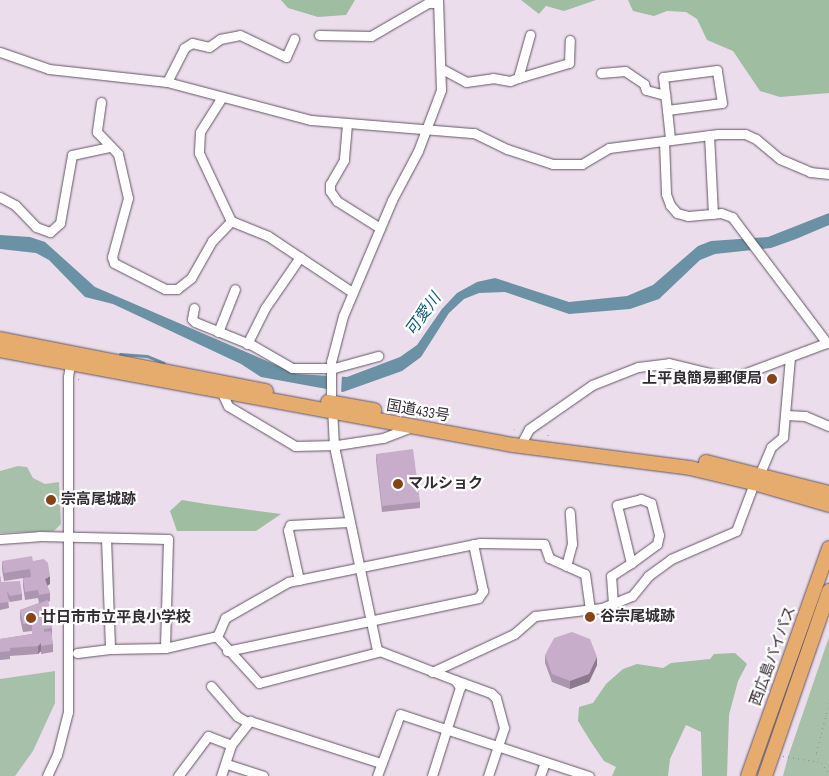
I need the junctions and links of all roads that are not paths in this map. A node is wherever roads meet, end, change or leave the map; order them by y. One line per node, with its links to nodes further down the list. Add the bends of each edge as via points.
1 (438, 1): 2 (street, via 428,3 371,36); 7 (street, via 437,38)
2 (319, 35)
3 (530, 36): 9 (street)
4 (294, 38): 10 (street, via 286,57 240,35 220,38 210,47 192,43 184,48)
5 (570, 40): 9 (street, via 569,62)
6 (0, 52): 10 (street, via 50,69)
7 (442, 69): 9 (street, via 466,82); 16 (street, via 441,90)
8 (601, 73): 11 (street, via 625,71 644,84 646,90)
9 (518, 78)
10 (167, 82): 12 (street)
11 (665, 95): 14 (street); 14 (street, via 663,77 717,70 722,102)
12 (222, 97): 15 (street, via 311,120); 23 (street, via 200,132 199,153)
13 (101, 102): 19 (street, via 97,132)
14 (667, 110): 18 (street)
15 (348, 124): 16 (street); 24 (street, via 344,160 330,184 330,191 336,201)
16 (427, 130): 18 (street, via 474,132 507,149 553,164 582,164 609,148); 24 (street)
17 (709, 135): 18 (street); 20 (street, via 745,134 780,159 810,172); 22 (street)
18 (667, 140): 22 (street, via 666,194 670,205 688,216)
19 (111, 147): 21 (street, via 72,155 60,224 50,232 36,227 15,205); 23 (street, via 119,156 128,198 112,257 116,266 165,289 177,289 191,278 212,241)
20 (829, 174)
21 (0, 197)
22 (713, 214): 31 (street, via 728,215 740,224)
23 (231, 221): 25 (street, via 268,236)
24 (380, 228): 27 (street)
25 (300, 257): 27 (street); 32 (street, via 265,308)
26 (235, 289): 29 (street)
27 (352, 292): 37 (street, via 334,348)
28 (194, 308): 29 (street, via 193,321)
29 (218, 332): 32 (street)
30 (0, 339): 36 (highway, 国道433号)
31 (828, 342): 35 (street)
32 (247, 344): 37 (street, via 292,368)
33 (0, 350): 36 (highway, 国道433号)
34 (378, 356): 37 (street)
35 (790, 357): 40 (street); 43 (street, via 730,376 669,363 638,367 597,382)
36 (71, 359): 38 (highway, 国道433号); 39 (highway, 国道433号); 50 (street)
37 (333, 371): 39 (street)
38 (222, 393): 39 (highway, 国道433号); 44 (street, via 228,406 287,444 302,447)
39 (332, 401): 42 (highway, 国道433号); 43 (highway, 国道433号); 44 (street)
40 (786, 415): 41 (street, via 805,416); 45 (street, via 783,437 771,447)
41 (829, 426)
42 (411, 427): 43 (highway, 国道433号); 44 (street, via 388,438)
43 (518, 435): 45 (highway, 国道433号)
44 (334, 445): 49 (street)
45 (757, 478): 46 (highway, 国道433号); 47 (highway, 国道433号); 61 (street, via 736,531 670,559 648,576 632,596)
46 (829, 493)
47 (829, 505)
48 (570, 512): 57 (street, via 572,544)
49 (349, 522): 58 (street); 59 (street, via 290,525 288,530)
50 (69, 537): 51 (street); 52 (street); 81 (street, via 68,712 57,755)
51 (106, 538): 66 (street, via 168,539); 67 (street)
52 (0, 539)
53 (473, 544): 57 (street, via 542,544 546,546 548,557); 58 (street); 64 (street, via 485,597)
54 (829, 548): 90 (highway, 西広島バイパス)
55 (829, 559): 91 (highway, 西広島バイパス)
56 (631, 563): 56 (street, via 657,544 659,535 651,503 642,499 617,505); 61 (street, via 611,576)
57 (566, 566): 62 (street, via 586,577)
58 (359, 568): 59 (street); 64 (street)
59 (299, 580): 65 (street, via 286,583 226,617)
60 (829, 591): 92 (highway, 西広島バイパス)
61 (613, 604): 62 (street)
62 (590, 609): 71 (street, via 535,616 517,632)
63 (829, 615): 93 (highway)
64 (370, 621): 68 (street); 69 (street)
65 (217, 636): 66 (street); 68 (street)
66 (165, 648): 67 (street)
67 (110, 649): 70 (street)
68 (227, 651): 69 (street, via 259,682)
69 (378, 652): 71 (street)
70 (77, 653)
71 (432, 672): 72 (street)
72 (454, 680): 75 (street, via 460,691); 77 (street, via 495,696 504,725)
73 (211, 686): 74 (street, via 237,716)
74 (247, 722): 76 (street); 78 (street, via 254,721)
75 (448, 730): 77 (street); 78 (street, via 400,714); 86 (street)
76 (231, 745): 80 (street); 82 (street, via 208,736)
77 (498, 746): 79 (street); 87 (street)
78 (381, 762): 85 (street)
79 (545, 762): 88 (street); 89 (street)
80 (226, 764): 83 (street); 84 (street)
81 (47, 776)
82 (178, 776)
83 (221, 776)
84 (263, 776)
85 (377, 776)
86 (432, 776)
87 (488, 776)
88 (540, 776)
89 (588, 776)
90 (748, 776)
91 (753, 776)
92 (765, 776)
93 (774, 776)

